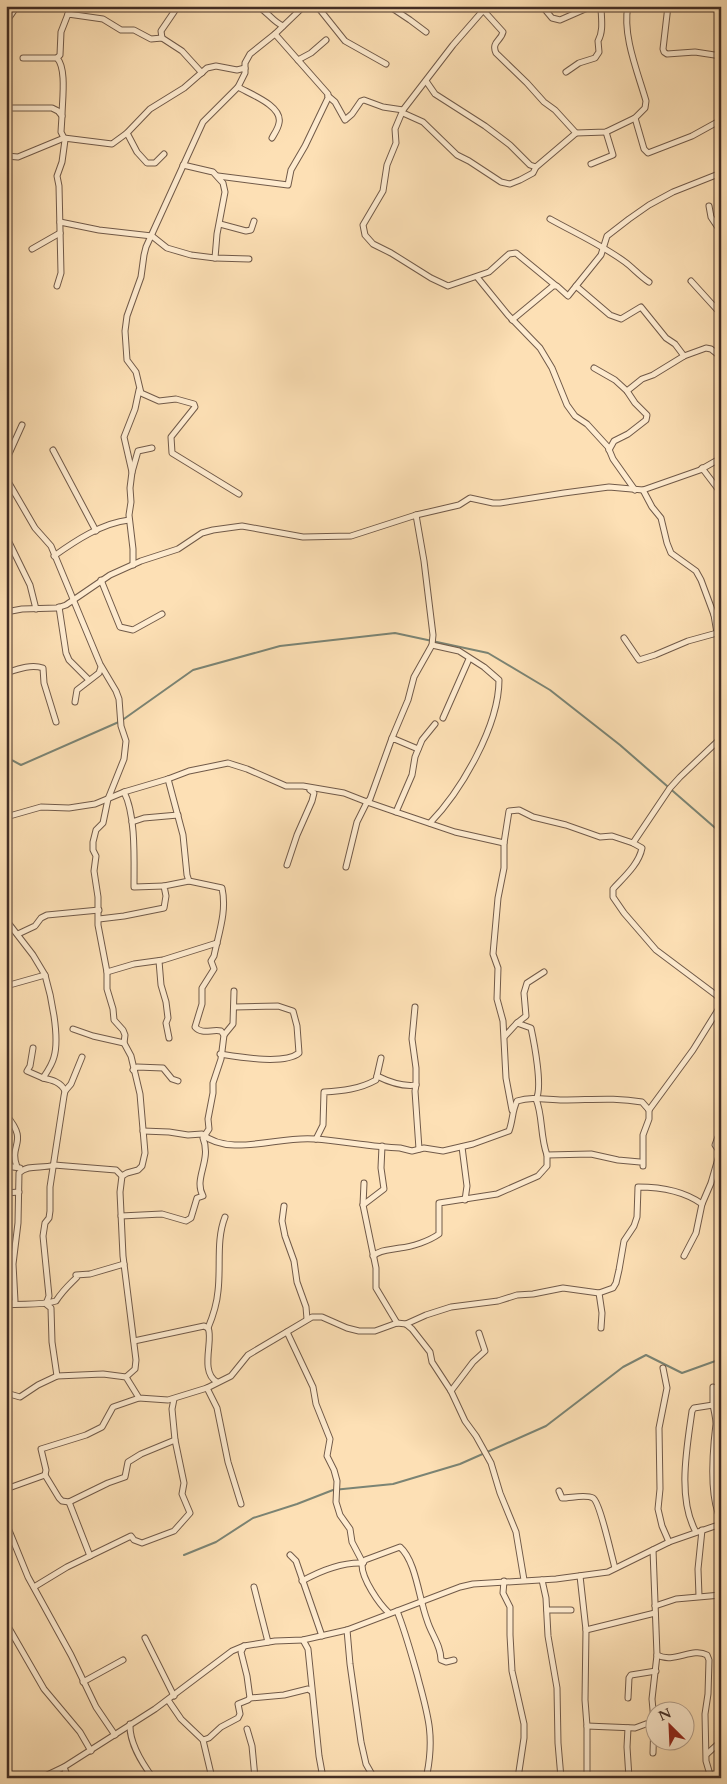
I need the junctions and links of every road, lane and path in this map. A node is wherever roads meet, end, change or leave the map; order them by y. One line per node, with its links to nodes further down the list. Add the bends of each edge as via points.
1 (16, 6): 15 (street)
2 (71, 6): 14 (street)
3 (178, 6): 19 (street, via 160,31)
4 (257, 6): 16 (street)
5 (304, 6): 16 (street)
6 (317, 6): 25 (street, via 345,41)
7 (389, 6): 17 (street)
8 (542, 6): 9 (street, via 552,18 560,20)
9 (592, 6)
10 (601, 6): 27 (street, via 599,52 595,58)
11 (628, 6): 35 (street, via 626,19 646,104 643,112)
12 (668, 6): 21 (street, via 662,49 665,53 695,52)
13 (485, 8): 29 (street); 38 (street, via 503,32 494,44 496,53)
14 (68, 14): 19 (street, via 103,20 151,39); 23 (street)
15 (6, 22)
16 (283, 26): 18 (street)
17 (426, 32)
18 (275, 34): 24 (street); 26 (street, via 250,54)
19 (162, 38): 28 (street, via 182,51)
20 (326, 40): 24 (street)
21 (721, 56)
22 (23, 58): 23 (street)
23 (57, 58): 34 (street, via 62,68)
24 (298, 60): 31 (street)
25 (386, 64)
26 (245, 68): 28 (street, via 236,70 216,66); 30 (street)
27 (566, 72)
28 (202, 73): 39 (street, via 150,109)
29 (426, 81): 33 (street); 46 (street, via 435,94 485,126)
30 (238, 87): 41 (street, via 263,99 278,116 279,126); 45 (street, via 203,122)
31 (328, 96): 33 (street, via 345,120 364,100); 48 (street, via 291,170 288,185)
32 (8, 108): 34 (street, via 52,108)
33 (403, 112): 46 (street, via 423,122 457,155 501,182 510,184 520,180); 61 (street, via 395,130 396,143 387,165 383,191 363,225 365,235 373,244 448,286)
34 (62, 116): 40 (street)
35 (635, 118): 36 (street, via 648,153 692,136); 37 (street)
36 (721, 120)
37 (606, 132): 38 (street); 44 (street, via 613,155)
38 (576, 133): 46 (street)
39 (126, 134): 40 (street, via 112,144); 42 (street, via 147,163 155,162)
40 (64, 138): 43 (street, via 18,157); 52 (street, via 57,176)
41 (272, 138)
42 (164, 154)
43 (6, 156)
44 (591, 164)
45 (183, 165): 48 (street); 56 (street)
46 (536, 167)
47 (721, 173): 57 (street, via 649,205 607,236)
48 (218, 176): 53 (street, via 224,183 225,192)
49 (709, 206): 54 (street, via 711,217)
50 (550, 219): 57 (street)
51 (254, 221): 53 (street, via 251,230)
52 (60, 222): 55 (street); 56 (street)
53 (220, 224): 59 (street)
54 (721, 232)
55 (60, 234): 58 (street); 65 (street)
56 (152, 236): 59 (street, via 167,248); 72 (street, via 144,255 125,331 127,360 136,372)
57 (604, 248): 63 (street); 66 (street)
58 (32, 249)
59 (215, 258): 60 (street)
60 (249, 259)
61 (477, 277): 64 (street, via 489,272 509,254 516,253); 68 (street)
62 (692, 281): 67 (street)
63 (649, 282)
64 (555, 285): 66 (street, via 568,296); 68 (street)
65 (57, 286)
66 (576, 286): 69 (street, via 610,315 621,319 642,307)
67 (721, 314)
68 (512, 320): 77 (street, via 540,348 575,416 587,424)
69 (684, 356): 70 (street, via 706,348); 73 (street, via 642,379)
70 (721, 357)
71 (594, 368): 73 (street)
72 (138, 390): 80 (street, via 135,409 124,437); 86 (street, via 158,402 176,399 194,404 195,407 171,437 172,454)
73 (628, 392): 77 (street, via 647,417 614,442)
74 (22, 425): 81 (street, via 8,456)
75 (152, 448): 80 (street, via 138,452)
76 (53, 450): 89 (street)
77 (609, 450): 83 (street)
78 (721, 458): 79 (street)
79 (702, 468): 84 (street); 85 (street)
80 (132, 472): 88 (street)
81 (6, 474)
82 (6, 478): 91 (street, via 35,528 51,546)
83 (635, 490): 84 (street); 87 (street, via 609,487 500,503 470,498 459,505)
84 (643, 490): 100 (street, via 661,518 671,552 696,571)
85 (721, 493)
86 (239, 494)
87 (416, 515): 92 (street, via 351,536 303,537 242,526 213,530 202,533 178,549); 104 (street, via 426,571)
88 (129, 520): 89 (street, via 118,521); 92 (street)
89 (96, 531): 91 (street)
90 (6, 536): 96 (street, via 30,585)
91 (54, 556): 94 (street)
92 (133, 565): 93 (street)
93 (101, 580): 94 (street); 99 (street, via 120,627 133,630)
94 (72, 600): 95 (street); 106 (street)
95 (59, 607): 96 (street); 108 (street, via 66,653)
96 (36, 609): 97 (street)
97 (6, 612)
98 (721, 612): 100 (street)
99 (162, 614)
100 (714, 615): 101 (street)
101 (717, 633): 102 (street, via 639,660); 103 (street)
102 (624, 638)
103 (721, 640)
104 (432, 645): 105 (street, via 459,651); 113 (street, via 414,677)
105 (469, 659): 110 (street); 125 (street, via 499,680 499,694 489,729 470,769)
106 (102, 667): 108 (street); 119 (street, via 119,699 126,741 124,759)
107 (6, 673): 111 (street, via 19,668 43,668 44,683)
108 (89, 680): 109 (street, via 77,690)
109 (75, 702)
110 (443, 718)
111 (56, 722)
112 (435, 724): 115 (street)
113 (392, 738): 115 (street); 120 (street)
114 (721, 738): 126 (street, via 670,788)
115 (418, 750): 121 (street, via 412,775)
116 (168, 779): 117 (street, via 228,763 286,786); 118 (street); 122 (street)
117 (302, 786): 120 (street, via 344,793); 128 (street, via 314,792)
118 (124, 792): 119 (street); 124 (street)
119 (108, 800): 123 (street, via 75,807 41,807); 132 (street, via 103,823 96,830 93,842)
120 (367, 802): 121 (street); 129 (street, via 357,822)
121 (396, 812): 125 (street)
122 (178, 815): 124 (street); 130 (street)
123 (6, 817)
124 (132, 822): 131 (street, via 134,887)
125 (430, 823): 127 (street)
126 (633, 842): 127 (street, via 612,836 600,837 519,810 509,810); 143 (street, via 642,848 641,855 613,889 612,896 656,950 716,995)
127 (504, 844): 149 (street, via 493,954 498,968 497,999)
128 (287, 865)
129 (346, 867)
130 (189, 882): 131 (street); 136 (street, via 222,888 224,917)
131 (164, 886): 133 (street, via 164,908)
132 (99, 910): 133 (street); 135 (street, via 47,915 35,926)
133 (99, 919): 138 (street)
134 (6, 920): 135 (street)
135 (18, 934): 140 (street)
136 (217, 943): 137 (street); 148 (street, via 211,961 214,969 202,988 202,1004 195,1027 203,1032 221,1031)
137 (159, 961): 138 (street); 150 (street)
138 (106, 972): 151 (street, via 114,1020 123,1030)
139 (544, 972): 146 (street, via 527,983 524,993 526,1016)
140 (45, 975): 141 (street); 158 (street, via 53,1003 55,1049)
141 (6, 986)
142 (234, 991): 144 (street)
143 (721, 1003): 164 (street, via 693,1050)
144 (234, 1007): 148 (street, via 233,1024); 153 (street, via 278,1006 293,1011 299,1053 286,1058 259,1059)
145 (414, 1007): 160 (street, via 412,1039)
146 (517, 1023): 149 (street); 162 (street, via 531,1028 539,1094)
147 (73, 1029): 151 (street)
148 (224, 1035): 153 (street)
149 (505, 1036): 163 (street, via 506,1078)
150 (169, 1038)
151 (124, 1044): 156 (street, via 131,1056)
152 (33, 1048): 158 (street, via 27,1071)
153 (220, 1054): 168 (street, via 213,1083 209,1129)
154 (82, 1057): 161 (street)
155 (381, 1058): 157 (street)
156 (133, 1070): 159 (street, via 137,1067 163,1068); 167 (street, via 140,1094)
157 (377, 1076): 160 (street, via 406,1086); 169 (street, via 366,1086 324,1092 323,1125)
158 (43, 1078): 161 (street, via 55,1081)
159 (178, 1081)
160 (416, 1085): 172 (street)
161 (65, 1091): 174 (street)
162 (536, 1099): 163 (street, via 516,1101); 164 (street, via 632,1100 642,1102); 173 (street, via 542,1142)
163 (512, 1110): 171 (street, via 513,1121 509,1130)
164 (649, 1110): 173 (street, via 642,1164 591,1154)
165 (6, 1115): 176 (street, via 16,1126 19,1137 14,1159)
166 (721, 1129): 182 (street, via 715,1145 720,1152)
167 (143, 1131): 168 (street); 177 (street, via 145,1160 138,1170)
168 (204, 1136): 169 (street, via 214,1142 254,1145); 185 (street, via 206,1156 199,1184 203,1196 196,1200 191,1218 186,1221 162,1214)
169 (316, 1139): 170 (street)
170 (382, 1146): 172 (street, via 412,1151); 183 (street, via 384,1190)
171 (462, 1147): 172 (street, via 443,1151); 181 (street, via 467,1186)
172 (419, 1149)
173 (548, 1155): 181 (street, via 547,1166 538,1176 497,1194)
174 (54, 1165): 176 (street); 177 (street, via 116,1170); 192 (street, via 50,1218 44,1226 43,1236 49,1296)
175 (6, 1166): 176 (street)
176 (20, 1168): 179 (street)
177 (122, 1176): 185 (street)
178 (364, 1183): 183 (street)
179 (19, 1192): 180 (street); 191 (street)
180 (6, 1193)
181 (465, 1200): 187 (street, via 439,1203 438,1234 433,1238 399,1249 379,1251)
182 (702, 1204): 188 (street, via 696,1233); 190 (street, via 676,1191 638,1187 634,1226 624,1241 616,1283)
183 (363, 1205): 187 (street)
184 (284, 1206): 194 (street, via 284,1236 294,1261)
185 (121, 1216): 189 (street)
186 (226, 1217): 197 (street, via 220,1235 218,1292)
187 (373, 1256): 195 (street, via 376,1288)
188 (684, 1256)
189 (124, 1264): 192 (street, via 76,1275 56,1301); 201 (street)
190 (599, 1294): 196 (street, via 557,1288 451,1307); 198 (street)
191 (13, 1303): 192 (street); 193 (street)
192 (46, 1304): 203 (street, via 51,1308)
193 (6, 1305)
194 (308, 1319): 195 (street, via 322,1318 368,1332); 199 (street)
195 (397, 1323): 196 (street)
196 (406, 1324): 208 (street, via 430,1352 432,1362)
197 (208, 1328): 201 (street, via 204,1326); 205 (street, via 207,1361 212,1378)
198 (601, 1328)
199 (287, 1332): 205 (street, via 248,1355 231,1376); 227 (street, via 313,1387 330,1439 327,1456 337,1481 336,1502)
200 (479, 1333): 208 (street, via 485,1351)
201 (134, 1340): 204 (street, via 135,1369)
202 (663, 1368): 223 (street, via 667,1388 659,1428 658,1509)
203 (57, 1376): 204 (street, via 109,1374); 209 (street, via 20,1396)
204 (126, 1377): 210 (street)
205 (217, 1382): 207 (street)
206 (713, 1387): 212 (street)
207 (207, 1388): 211 (street); 218 (street, via 217,1408)
208 (451, 1392): 230 (street, via 491,1463 516,1532)
209 (6, 1393)
210 (139, 1398): 211 (street); 214 (street, via 113,1407 102,1427 41,1449)
211 (174, 1399): 213 (street)
212 (713, 1405): 219 (street, via 716,1424 713,1482 716,1511); 222 (street, via 692,1411 686,1473 690,1521)
213 (175, 1440): 217 (street, via 128,1462 125,1477); 226 (street, via 184,1484 182,1494 190,1513 174,1531 142,1543 131,1536)
214 (45, 1475): 215 (street); 217 (street, via 59,1498)
215 (6, 1489)
216 (559, 1491): 228 (street, via 562,1498 588,1497 596,1500)
217 (69, 1502): 226 (street)
218 (241, 1504)
219 (721, 1520)
220 (6, 1523): 234 (street)
221 (721, 1524): 222 (street)
222 (699, 1531): 223 (street); 237 (street)
223 (669, 1542): 224 (street)
224 (653, 1550): 228 (street); 239 (street)
225 (290, 1555): 232 (street, via 296,1561)
226 (90, 1556): 234 (street)
227 (362, 1563): 232 (street, via 345,1563); 238 (street, via 397,1547 402,1548 413,1568); 243 (street, via 362,1570 376,1598)
228 (615, 1568): 229 (street)
229 (580, 1576): 231 (street); 247 (street)
230 (524, 1580): 231 (street); 233 (street)
231 (542, 1580): 240 (street)
232 (302, 1581): 248 (street)
233 (504, 1581): 238 (street, via 460,1587); 285 (street, via 503,1593 510,1607 512,1671 524,1724)
234 (34, 1587): 257 (street)
235 (254, 1587): 251 (street)
236 (721, 1594): 237 (street)
237 (699, 1596): 239 (street)
238 (422, 1602): 242 (street); 255 (street, via 441,1660)
239 (656, 1606): 244 (street)
240 (547, 1610): 241 (street); 286 (street, via 557,1688)
241 (570, 1610)
242 (397, 1611): 243 (street); 284 (street, via 428,1714 431,1738)
243 (389, 1613): 246 (street)
244 (655, 1613): 247 (street); 253 (street)
245 (6, 1623): 272 (street, via 44,1689 80,1732)
246 (347, 1630): 248 (street); 283 (street, via 361,1742 366,1764)
247 (586, 1630): 266 (street)
248 (322, 1636): 250 (street)
249 (145, 1638): 259 (street)
250 (303, 1640): 251 (street); 258 (street, via 308,1649)
251 (268, 1642): 252 (street)
252 (244, 1646): 259 (street, via 221,1658); 260 (street, via 241,1652)
253 (657, 1656): 256 (street); 273 (street, via 668,1659 699,1653 708,1655)
254 (123, 1660): 257 (street)
255 (454, 1660)
256 (656, 1671): 261 (street, via 632,1675); 263 (street)
257 (83, 1682): 269 (street)
258 (311, 1691): 260 (street); 282 (street)
259 (174, 1696): 262 (street)
260 (250, 1698): 270 (street, via 238,1704 238,1718)
261 (628, 1698)
262 (168, 1700): 264 (street); 270 (street)
263 (652, 1702)
264 (130, 1724): 269 (street); 276 (street, via 137,1755)
265 (644, 1725): 267 (street)
266 (587, 1726): 267 (street); 287 (street)
267 (628, 1728): 288 (street)
268 (247, 1729): 281 (street)
269 (115, 1735): 272 (street)
270 (203, 1740): 280 (street)
271 (721, 1741): 273 (street)
272 (91, 1751): 275 (street)
273 (707, 1754): 289 (street)
274 (6, 1767): 277 (street)
275 (64, 1767): 278 (street); 279 (street)
276 (150, 1777)
277 (11, 1778)
278 (41, 1778)
279 (68, 1778)
280 (212, 1778)
281 (255, 1778)
282 (323, 1778)
283 (374, 1778)
284 (428, 1778)
285 (518, 1778)
286 (562, 1778)
287 (587, 1778)
288 (629, 1778)
289 (711, 1778)

